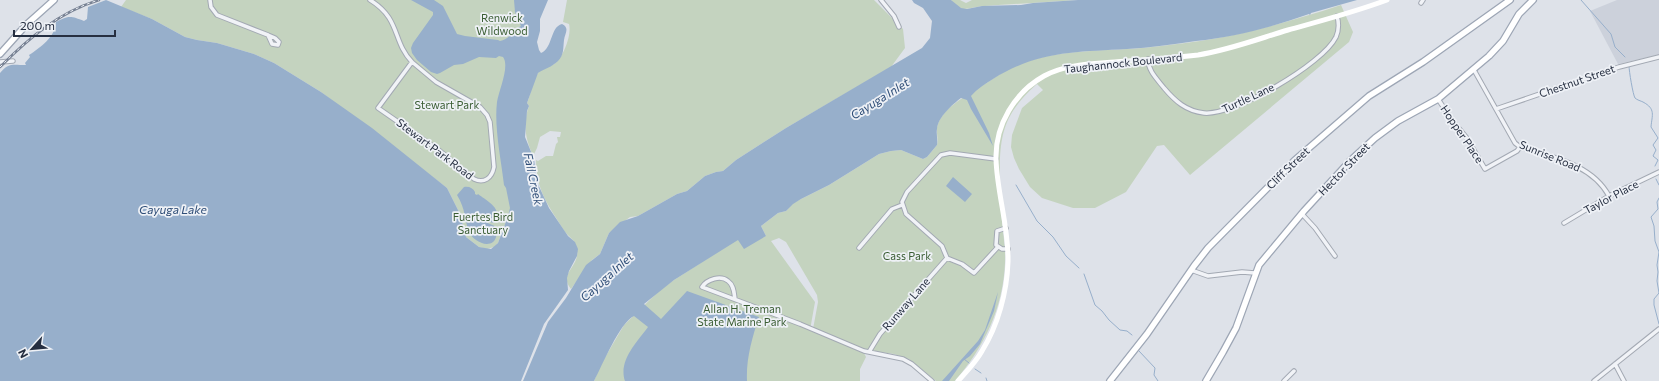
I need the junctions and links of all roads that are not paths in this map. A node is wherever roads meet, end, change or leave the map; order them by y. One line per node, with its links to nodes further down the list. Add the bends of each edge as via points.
1 (54, 0): 11 (main road, via 26,25)
2 (210, 0): 10 (street, via 210,7 217,15)
3 (370, 0): 16 (street, Stewart Park Road, via 388,15 403,50)
4 (880, 0): 9 (street)
5 (1387, 0): 8 (main road, Taughannock Boulevard)
6 (1510, 0): 33 (main road, Cliff Street, via 1423,62 1369,96 1321,136 1208,248)
7 (1533, 0): 17 (main road, Hector Street, via 1519,14 1498,48)
8 (1337, 16): 13 (main road, Taughannock Boulevard, via 1223,50); 13 (street, Turtle Lane, via 1339,26 1336,37 1317,59 1263,94 1216,112 1197,112 1178,102 1153,75)
9 (899, 26)
10 (268, 35)
11 (0, 54)
12 (1659, 57): 19 (street, Chestnut Street, via 1619,67)
13 (1148, 59): 21 (main road, Taughannock Boulevard, via 1071,66 1039,78 1020,95 1006,116 999,135)
14 (13, 61): 15 (street)
15 (0, 62)
16 (412, 62): 16 (street, Stewart Park Road, via 378,108 440,151 474,179 488,179 494,167 487,114 480,107 436,82)
17 (1474, 70): 18 (main road, Hector Street); 19 (street, Sunrise Road)
18 (1438, 99): 20 (street, Hopper Place, via 1486,169); 25 (main road, Hector Street, via 1398,121 1375,138)
19 (1496, 109): 20 (street, Sunrise Road, via 1515,143)
20 (1520, 147): 23 (street, Sunrise Road, via 1584,170 1598,181)
21 (996, 159): 24 (street, via 950,153 941,155 907,192); 27 (main road, Taughannock Boulevard)
22 (1659, 172): 23 (street, Taylor Place)
23 (1609, 196): 26 (street, Taylor Place)
24 (902, 205): 28 (street, via 892,209); 32 (street, via 906,214 942,246)
25 (1302, 214): 31 (street); 34 (main road, Hector Street, via 1266,255)
26 (1564, 223)
27 (1006, 228): 29 (street, via 997,231); 30 (main road, Taughannock Boulevard)
28 (859, 248)
29 (997, 248): 30 (street); 32 (street, via 974,273 962,264)
30 (1008, 249): 41 (main road, Taughannock Boulevard, via 1006,282 998,317 983,350)
31 (1335, 256)
32 (947, 258): 37 (street, Runway Lane, via 880,334)
33 (1191, 270): 34 (street, via 1208,276); 42 (main road, Cliff Street)
34 (1255, 273): 43 (main road, Hector Street, via 1236,329)
35 (736, 299): 35 (street, via 709,289 702,287 705,282 712,279 725,279 731,284); 37 (street)
36 (1659, 329): 38 (street)
37 (869, 352): 40 (street, via 903,359)
38 (1615, 364): 45 (street); 46 (street)
39 (1294, 371): 44 (street)
40 (932, 381)
41 (958, 381)
42 (1110, 381)
43 (1206, 381)
44 (1284, 381)
45 (1594, 381)
46 (1624, 381)

